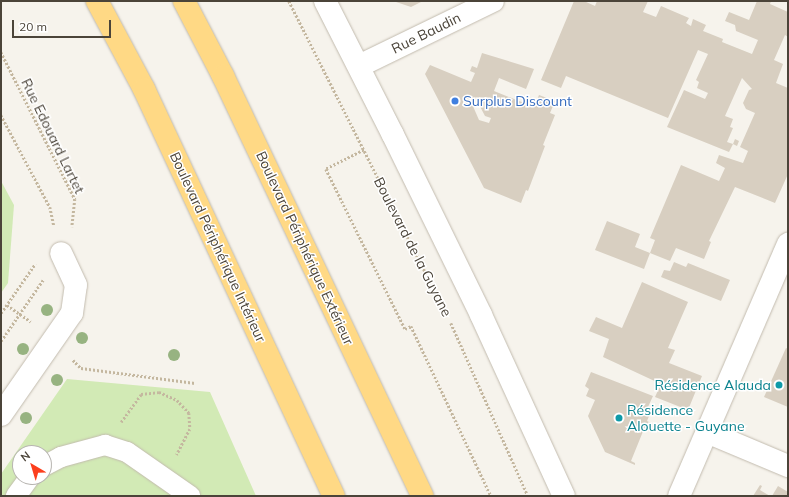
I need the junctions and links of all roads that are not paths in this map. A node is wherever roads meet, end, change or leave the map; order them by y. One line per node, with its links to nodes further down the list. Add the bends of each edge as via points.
1 (97, 1): 15 (highway, Boulevard Périphérique Intérieur, via 144,89)
2 (184, 1): 16 (highway, Boulevard Périphérique Extérieur, via 223,76)
3 (325, 1): 5 (street)
4 (493, 1): 5 (street, Rue Baudin)
5 (359, 66): 17 (street, via 481,315)
6 (788, 244): 9 (street)
7 (61, 254): 8 (street, via 76,285 72,313)
8 (1, 415)
9 (707, 432): 11 (street); 18 (street)
10 (52, 462): 13 (lane, via 105,445 127,452)
11 (788, 466)
12 (24, 485): 14 (lane)
13 (186, 495)
14 (16, 496)
15 (334, 496)
16 (422, 496)
17 (564, 496)
18 (678, 496)

